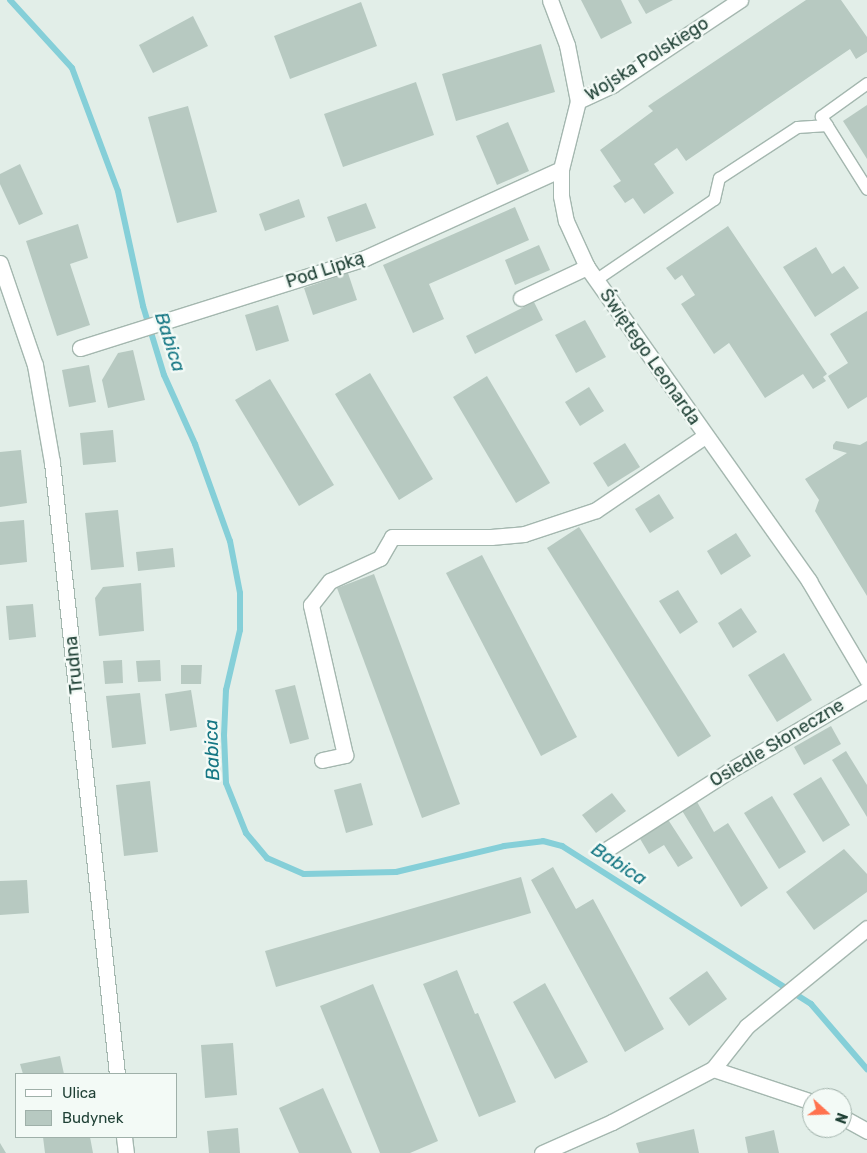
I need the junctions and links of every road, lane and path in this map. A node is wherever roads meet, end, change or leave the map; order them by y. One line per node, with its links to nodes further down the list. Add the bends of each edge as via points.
1 (550, 0): 4 (street, Świętego Leonarda, via 567,45)
2 (740, 0): 4 (street, Wojska Polskiego, via 612,85)
3 (867, 83): 5 (lane, via 821,116)
4 (578, 101): 6 (street, Świętego Leonarda)
5 (827, 125): 7 (lane); 9 (lane, via 797,127 719,178 714,199)
6 (561, 169): 9 (street, Świętego Leonarda, via 560,196 566,220); 11 (street, Pod Lipką, via 365,258)
7 (867, 189)
8 (0, 263): 19 (street, Trudna, via 35,365 52,462)
9 (591, 273): 10 (street); 12 (street, Świętego Leonarda)
10 (521, 298)
11 (80, 348)
12 (706, 436): 13 (street, Świętego Leonarda, via 809,581); 15 (street, via 596,510 524,534 392,537 380,558 330,581 311,605 345,755)
13 (867, 678)
14 (867, 690): 16 (street, Osiedle Słoneczne, via 687,797)
15 (322, 760)
16 (609, 848)
17 (867, 928): 18 (street, via 747,1026)
18 (713, 1069): 20 (street); 25 (street, via 620,1118)
19 (118, 1073)
20 (802, 1099)
21 (852, 1123): 22 (street)
22 (867, 1131)
23 (124, 1138): 24 (street)
24 (126, 1153)
25 (542, 1153)

